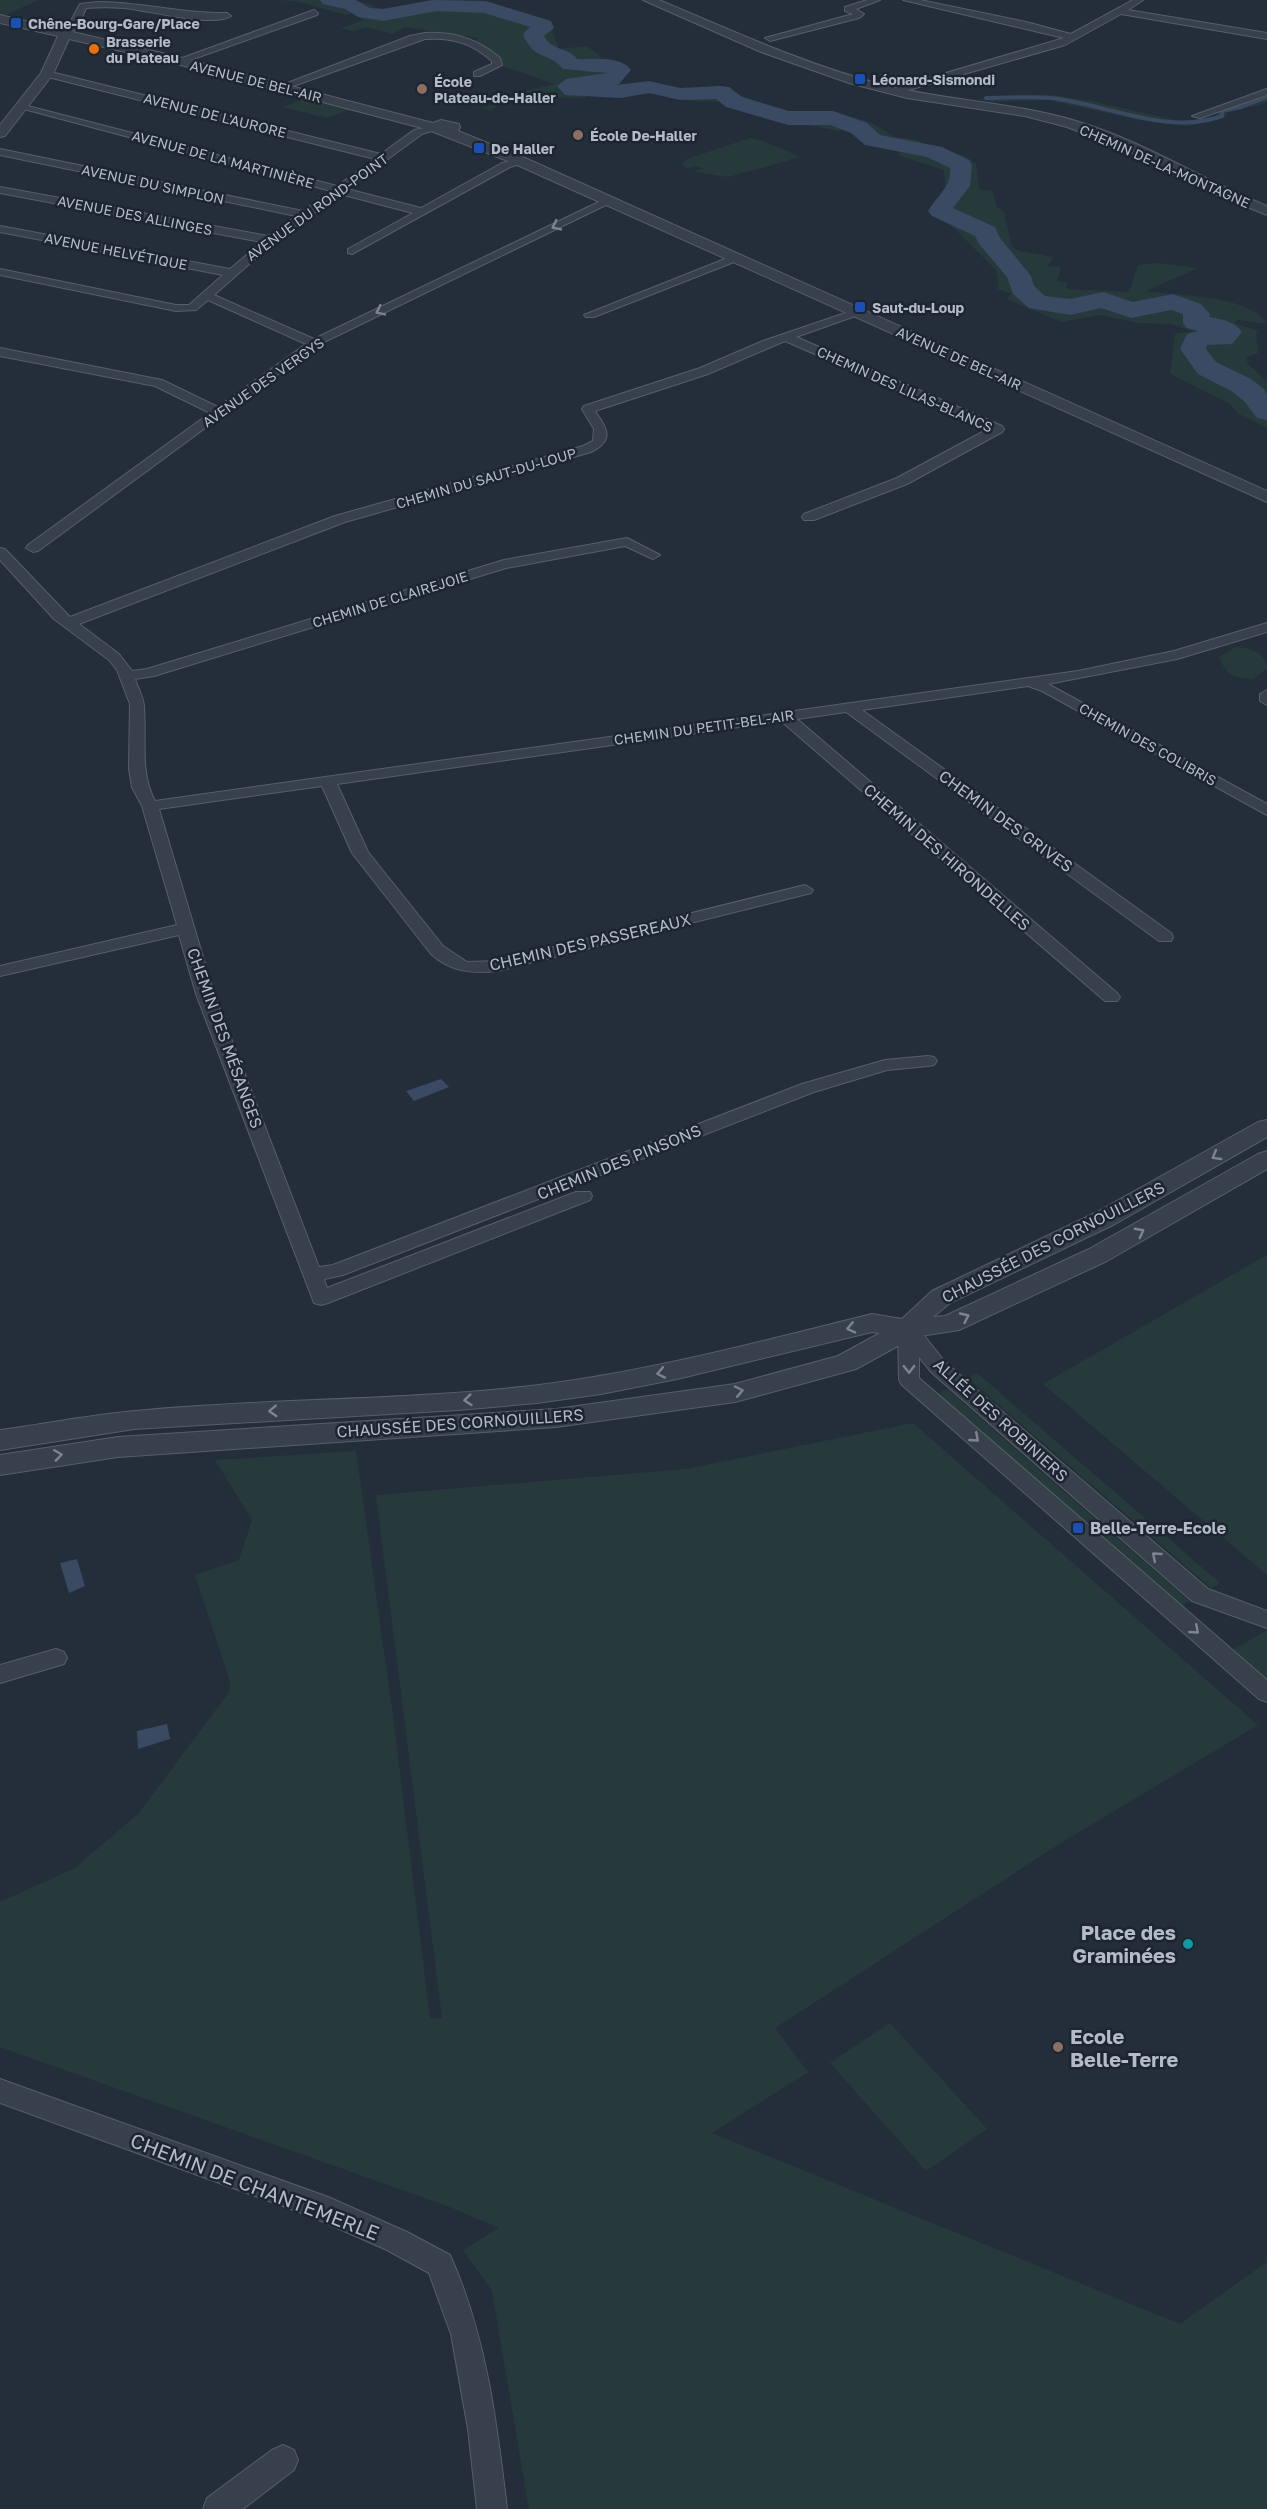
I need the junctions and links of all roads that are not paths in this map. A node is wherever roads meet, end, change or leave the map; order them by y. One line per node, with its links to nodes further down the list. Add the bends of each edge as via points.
1 (649, 0): 19 (street, CHEMIN DE-LA-MONTAGNE, via 805,64)
2 (876, 0): 12 (street, via 848,9 860,14 856,16)
3 (908, 0): 13 (street)
4 (1139, 0): 5 (street)
5 (1119, 11): 10 (street); 13 (street)
6 (314, 13): 15 (street)
7 (227, 16): 9 (street, via 194,16 130,1 104,1 82,6)
8 (0, 19): 9 (street, AVENUE DE BEL-AIR)
9 (65, 34): 11 (street, AVENUE DE BEL-AIR); 14 (street)
10 (1267, 36)
11 (80, 37): 14 (street); 15 (street, AVENUE DE BEL-AIR)
12 (770, 38)
13 (1074, 38): 19 (street)
14 (60, 47): 16 (street)
15 (179, 62): 18 (street, AVENUE DE BEL-AIR)
16 (47, 74): 21 (street); 26 (street, AVENUE DE L'AURORE)
17 (477, 74): 18 (street, via 497,65 495,58 467,39 433,34)
18 (282, 87): 23 (street, AVENUE DE BEL-AIR)
19 (895, 91): 31 (street, CHEMIN DE-LA-MONTAGNE, via 1017,111 1077,126)
20 (1267, 92): 22 (street)
21 (23, 106): 24 (street); 29 (street, AVENUE DE LA MARTINIÈRE)
22 (1197, 116)
23 (441, 128): 26 (street, AVENUE DU ROND-POINT, via 418,132); 27 (street, AVENUE DE BEL-AIR)
24 (0, 133)
25 (0, 152): 33 (street, AVENUE DU SIMPLON)
26 (384, 158): 29 (street, AVENUE DU ROND-POINT)
27 (520, 161): 30 (street, AVENUE DE BEL-AIR); 32 (street)
28 (0, 190): 35 (street, AVENUE DES ALLINGES)
29 (340, 190): 32 (street, AVENUE DE LA MARTINIÈRE); 33 (street, AVENUE DU ROND-POINT)
30 (609, 201): 37 (street, AVENUE DE BEL-AIR); 44 (street, AVENUE DES VERGYS, one-way to 44)
31 (1267, 211)
32 (422, 212): 36 (street)
33 (306, 215): 35 (street, AVENUE DU ROND-POINT)
34 (0, 229): 39 (street, AVENUE HELVÉTIQUE)
35 (270, 240): 39 (street, AVENUE DU ROND-POINT)
36 (352, 251)
37 (735, 258): 41 (street, AVENUE DE BEL-AIR); 42 (street)
38 (0, 272): 40 (street, via 176,308 194,307)
39 (231, 273): 40 (street, AVENUE DU ROND-POINT)
40 (208, 296): 44 (street)
41 (857, 312): 43 (street, CHEMIN DU SAUT-DU-LOUP); 47 (street, AVENUE DE BEL-AIR)
42 (590, 315)
43 (786, 337): 48 (street, CHEMIN DES LILAS-BLANCS, via 998,429 902,481); 52 (street, CHEMIN DU SAUT-DU-LOUP, via 704,371 588,409 602,437 587,449 340,519)
44 (314, 343): 46 (street, AVENUE DES VERGYS)
45 (0, 352): 46 (street, via 158,383)
46 (220, 413): 49 (street, AVENUE DES VERGYS)
47 (1267, 497)
48 (809, 517)
49 (33, 548)
50 (0, 552): 52 (street, CHEMIN DES MÉSANGES)
51 (653, 555): 54 (street, CHEMIN DE CLAIREJOIE, via 627,542 504,564)
52 (68, 623): 54 (street, CHEMIN DES MÉSANGES, via 114,657)
53 (1263, 631): 55 (street, CHEMIN DU PETIT-BEL-AIR, via 1159,659)
54 (128, 676): 61 (street, CHEMIN DES MÉSANGES, via 137,704 140,787)
55 (1029, 682): 58 (street, CHEMIN DU PETIT-BEL-AIR); 62 (street, CHEMIN DES COLIBRIS, via 1047,688)
56 (1267, 694): 57 (street)
57 (1267, 701)
58 (847, 706): 59 (street, CHEMIN DU PETIT-BEL-AIR); 65 (street, CHEMIN DES GRIVES)
59 (784, 716): 60 (street, CHEMIN DU PETIT-BEL-AIR); 67 (street, CHEMIN DES HIRONDELLES)
60 (327, 780): 61 (street, CHEMIN DU PETIT-BEL-AIR); 63 (street, CHEMIN DES PASSEREAUX, via 360,853 437,950 448,962 461,967 498,966)
61 (150, 806): 64 (street, CHEMIN DES MÉSANGES)
62 (1267, 810)
63 (805, 890)
64 (186, 928): 66 (street); 72 (street, CHEMIN DES MÉSANGES, via 206,994)
65 (1165, 936)
66 (0, 971)
67 (1111, 997)
68 (928, 1061): 72 (street, CHEMIN DES PINSONS, via 885,1065 808,1088 336,1271)
69 (1267, 1127): 73 (street, CHAUSSÉE DES CORNOUILLERS, one-way to 73, via 1106,1218 941,1297)
70 (1267, 1159): 73 (street, CHAUSSÉE DES CORNOUILLERS, one-way to 70, via 950,1324 1098,1255)
71 (583, 1196): 72 (street, CHEMIN DES MÉSANGES, via 321,1298)
72 (312, 1274)
73 (908, 1329): 74 (street, CHAUSSÉE DES CORNOUILLERS, one-way to 74, via 872,1323 677,1370 537,1394 134,1420); 75 (street, CHAUSSÉE DES CORNOUILLERS, one-way to 73, via 118,1447 556,1418 660,1405 735,1393 839,1366); 76 (street, ALLÉE DES ROBINIERS, one-way to 73, via 1200,1595 951,1379); 79 (street, ALLÉE DES ROBINIERS, one-way to 79, via 909,1380)
74 (0, 1440)
75 (0, 1465)
76 (1267, 1620)
77 (56, 1658): 78 (street)
78 (0, 1674)
79 (1267, 1693)
80 (0, 2091): 83 (street, CHEMIN DE CHANTEMERLE, via 318,2206 440,2264 465,2334 483,2429)
81 (283, 2460): 82 (street)
82 (218, 2509)
83 (492, 2509)

